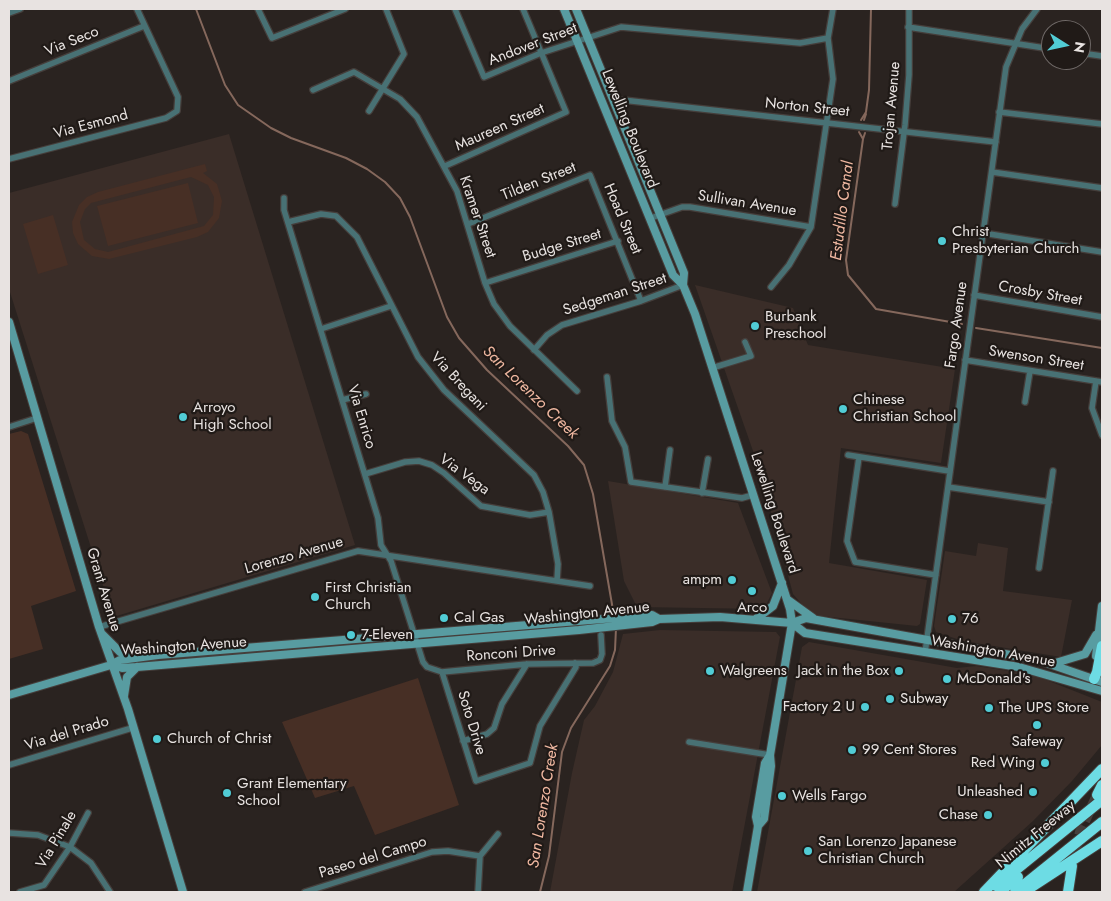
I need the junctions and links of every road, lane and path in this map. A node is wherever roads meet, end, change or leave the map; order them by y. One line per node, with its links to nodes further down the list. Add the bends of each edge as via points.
1 (20, 9): 13 (street)
2 (137, 9): 14 (street)
3 (258, 9): 4 (street, via 272,38)
4 (345, 9)
5 (386, 9): 24 (street, via 404,54)
6 (456, 9): 21 (street, Andover Street, via 484,77)
7 (523, 9): 21 (street)
8 (564, 9): 18 (main road, Lewelling Boulevard)
9 (576, 9): 16 (main road, Lewelling Boulevard)
10 (833, 9): 17 (street)
11 (908, 9): 15 (street, Trojan Avenue)
12 (1037, 9): 19 (street, Fargo Avenue)
13 (9, 13)
14 (144, 26): 22 (street, Via Seco); 33 (street, Via Esmond, via 178,98 177,111 166,118)
15 (908, 27): 19 (street); 31 (street, Trojan Avenue, via 909,75)
16 (588, 37): 17 (street, Andover Street, via 621,27 800,43); 18 (street, Andover Street); 26 (main road, Lewelling Boulevard)
17 (828, 38): 29 (street, via 832,79)
18 (577, 40): 21 (street, Andover Street); 25 (main road, Lewelling Boulevard)
19 (1014, 44): 20 (street); 28 (street, Fargo Avenue, via 1006,68)
20 (1041, 48)
21 (541, 53): 34 (street, Maureen Street, via 566,112)
22 (9, 81)
23 (313, 90): 24 (street, Kramer Street, via 354,72)
24 (382, 90): 27 (street); 34 (street, Kramer Street, via 400,99 417,118)
25 (602, 99): 26 (main road); 41 (main road, Lewelling Boulevard)
26 (616, 102): 29 (street, Norton Street); 40 (main road, Lewelling Boulevard)
27 (369, 111)
28 (999, 112): 30 (street); 32 (street, Fargo Avenue)
29 (827, 122): 31 (street, Norton Street); 44 (street)
30 (1102, 124)
31 (904, 131): 32 (street, Norton Street); 39 (street, Trojan Avenue)
32 (996, 142): 35 (street, Fargo Avenue)
33 (9, 160)
34 (445, 166): 43 (street, Kramer Street)
35 (992, 172): 37 (street); 45 (street, Fargo Avenue)
36 (590, 176): 43 (street, Tilden Street); 46 (street, Hoad Street)
37 (1102, 188)
38 (284, 198): 42 (street, Via Enrico)
39 (894, 204)
40 (660, 214): 41 (street, Sullivan Avenue); 44 (street, Sullivan Avenue, via 690,207); 49 (main road, Lewelling Boulevard, via 684,273)
41 (650, 218): 49 (main road, Lewelling Boulevard, via 674,277)
42 (288, 222): 53 (street, Via Bregani, via 321,214 336,216 357,237); 56 (street, Via Enrico)
43 (468, 224): 48 (street, Kramer Street)
44 (811, 227): 50 (street, via 789,265)
45 (983, 233): 47 (street); 51 (street, Fargo Avenue)
46 (618, 241): 48 (street, Budge Street); 52 (street, Hoad Street)
47 (1102, 252)
48 (485, 283): 58 (street, Kramer Street, via 494,304 510,326)
49 (683, 285): 52 (street, Sedgeman Street); 60 (main road, Lewelling Boulevard)
50 (771, 287)
51 (974, 295): 54 (street, Crosby Street); 59 (street, Fargo Avenue)
52 (641, 301): 58 (street, Sedgeman Street, via 562,325 547,335)
53 (391, 306): 56 (street); 83 (street, Via Bregani, via 418,357 444,390 534,475)
54 (1102, 317)
55 (9, 322): 68 (main road, Grant Avenue)
56 (321, 328): 66 (street, Via Enrico)
57 (746, 342): 60 (street, via 750,356)
58 (534, 350): 64 (street, Kramer Street)
59 (965, 360): 61 (street, Swenson Street); 75 (street, Fargo Avenue)
60 (712, 368): 81 (main road, Lewelling Boulevard)
61 (1030, 371): 63 (street, Swenson Street); 67 (street)
62 (607, 377): 79 (street, via 612,421 624,447 630,482)
63 (1099, 381): 70 (street, via 1092,408)
64 (577, 391)
65 (366, 394): 66 (street)
66 (342, 400): 77 (street, Via Enrico)
67 (1025, 402)
68 (37, 418): 69 (street); 95 (main road, Grant Avenue)
69 (9, 427)
70 (1102, 435)
71 (670, 450): 79 (street)
72 (848, 455): 73 (street)
73 (859, 457): 75 (street); 86 (street, via 847,541 855,562)
74 (708, 459): 80 (street)
75 (949, 471): 78 (street, Fargo Avenue)
76 (1053, 471): 82 (street)
77 (365, 474): 83 (street, Via Vega, via 419,461 444,473 481,506 530,515); 84 (street, Via Enrico)
78 (948, 486): 82 (street); 86 (street, Fargo Avenue)
79 (665, 487): 80 (street)
80 (702, 493): 81 (street, via 742,498)
81 (753, 495): 88 (main road, Lewelling Boulevard)
82 (1048, 502): 85 (street)
83 (549, 512): 87 (street, Via Bregani)
84 (386, 555): 87 (street, Lorenzo Avenue); 95 (street, Lorenzo Avenue, via 350,552); 98 (street, Via Enrico, via 391,561)
85 (1039, 568)
86 (936, 575): 99 (street, Fargo Avenue)
87 (558, 581): 89 (street, Lorenzo Avenue)
88 (782, 583): 90 (main road, Lewelling Boulevard); 92 (main road, via 773,606)
89 (590, 586)
90 (788, 600): 93 (main road); 94 (main road, Lewelling Boulevard)
91 (1102, 606): 96 (main road)
92 (756, 619): 94 (main road, Washington Avenue); 98 (main road, Washington Avenue, via 659,619 652,615 607,622)
93 (816, 620): 94 (main road, Washington Avenue, via 806,618); 99 (main road, Washington Avenue)
94 (792, 623): 101 (main road, Washington Avenue, via 805,633); 116 (main road, Lewelling Boulevard)
95 (100, 630): 102 (main road, via 120,652); 106 (main road, Grant Avenue)
96 (1098, 631): 105 (main road, via 1085,654); 109 (main road)
97 (601, 635): 103 (street, Ronconi Drive, via 600,660 586,664)
98 (415, 638): 102 (main road, Washington Avenue); 107 (main road, Washington Avenue); 108 (street, via 426,667)
99 (928, 639): 101 (street, Fargo Avenue); 105 (main road, Washington Avenue)
100 (1102, 646): 109 (highway)
101 (925, 653): 109 (main road, Washington Avenue)
102 (136, 658): 106 (main road, Washington Avenue)
103 (575, 662): 104 (street, Ronconi Drive); 114 (street, Soto Drive, via 576,667 540,726 530,763 476,781)
104 (527, 664): 108 (street, Ronconi Drive); 114 (street, via 502,704 494,728 487,734)
105 (1052, 664): 109 (main road, Washington Avenue)
106 (111, 665): 107 (main road, Washington Avenue); 111 (main road); 112 (main road, Grant Avenue)
107 (136, 667): 112 (main road, via 126,677)
108 (442, 672): 114 (street, Soto Drive)
109 (1096, 683): 110 (main road, Washington Avenue)
110 (1102, 691)
111 (9, 695)
112 (124, 698): 113 (main road, Grant Avenue)
113 (132, 728): 117 (street, Via del Prado); 132 (main road, Grant Avenue)
114 (463, 741)
115 (689, 742): 116 (street)
116 (770, 755): 135 (main road, Lewelling Boulevard, via 756,817 758,826)
117 (9, 765)
118 (1102, 769): 136 (highway)
119 (1102, 785): 120 (highway)
120 (1099, 798): 137 (highway, Nimitz Freeway)
121 (1102, 809): 138 (highway)
122 (88, 813): 127 (street, Via Pinale)
123 (1102, 822): 139 (highway, Nimitz Freeway)
124 (9, 833): 127 (street, via 38,835)
125 (498, 834): 128 (street)
126 (1102, 841): 140 (highway)
127 (70, 847): 130 (street, Via Pinale, via 44,885); 131 (street, via 91,863)
128 (480, 856): 133 (street, Paseo del Campo, via 432,852); 134 (street)
129 (1072, 866): 141 (highway)
130 (20, 892)
131 (110, 892)
132 (183, 892)
133 (305, 892)
134 (478, 892)
135 (747, 892)
136 (984, 892)
137 (988, 892)
138 (1000, 892)
139 (1015, 892)
140 (1024, 892)
141 (1068, 892)

